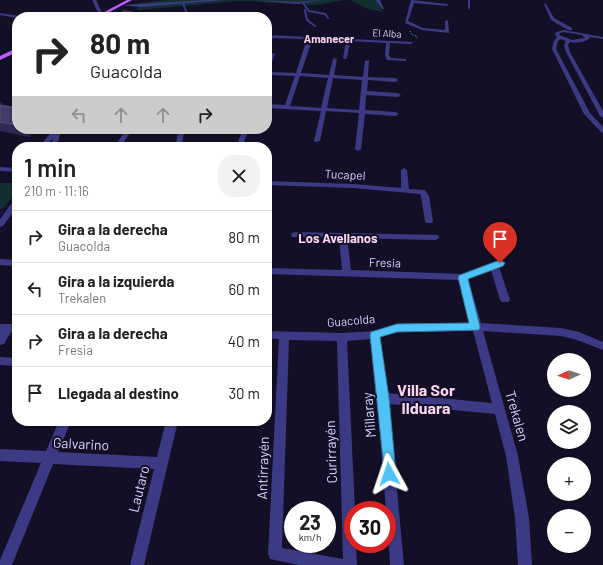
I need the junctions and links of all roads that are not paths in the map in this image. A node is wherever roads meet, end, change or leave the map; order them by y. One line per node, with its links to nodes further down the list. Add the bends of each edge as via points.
1 (94, 0): 20 (street)
2 (130, 0): 12 (main road)
3 (222, 0): 10 (street)
4 (253, 0): 11 (street)
5 (322, 0): 11 (street)
6 (378, 0): 15 (street)
7 (448, 0): 13 (street)
8 (469, 0): 16 (lane)
9 (413, 1): 13 (street); 27 (street, via 406,22 422,30 447,32)
10 (183, 3): 12 (street); 23 (lane)
11 (302, 3): 18 (lane)
12 (123, 5): 17 (main road)
13 (447, 5): 19 (street)
14 (545, 5): 29 (street, via 552,19)
15 (382, 8)
16 (469, 8)
17 (114, 10): 21 (main road); 22 (street)
18 (305, 10): 26 (lane, via 325,14); 28 (lane, via 307,20)
19 (446, 11)
20 (98, 12)
21 (109, 12)
22 (123, 12)
23 (186, 12)
24 (0, 14): 25 (street)
25 (12, 16)
26 (328, 18)
27 (446, 21)
28 (315, 26)
29 (564, 29): 30 (street); 32 (street, via 557,34)
30 (580, 33): 34 (street); 37 (street, via 588,37)
31 (272, 36): 33 (street, El Alba)
32 (560, 37): 36 (street); 62 (street, via 554,49 587,114)
33 (310, 38): 35 (street, El Alba); 50 (street)
34 (603, 38)
35 (348, 40): 39 (street, El Alba); 45 (street)
36 (568, 40): 37 (street); 61 (street, via 568,52)
37 (586, 40): 38 (street)
38 (603, 41)
39 (388, 42): 40 (street, El Alba); 47 (street, via 389,59)
40 (411, 43)
41 (12, 52): 44 (main road)
42 (273, 54): 43 (street)
43 (272, 57)
44 (0, 58)
45 (345, 58)
46 (335, 59): 51 (street)
47 (404, 60)
48 (367, 61): 52 (street)
49 (272, 72): 50 (street)
50 (298, 75): 51 (street); 57 (street)
51 (331, 77): 52 (street); 58 (street)
52 (365, 79): 53 (street); 54 (street)
53 (395, 80)
54 (364, 93): 55 (street); 59 (street)
55 (398, 95)
56 (272, 106): 57 (street)
57 (287, 108): 58 (street)
58 (324, 110): 59 (street); 64 (street)
59 (362, 112): 60 (street); 66 (street)
60 (396, 114)
61 (603, 116)
62 (603, 131)
63 (54, 134): 65 (street)
64 (317, 141)
65 (46, 142)
66 (358, 149)
67 (12, 170): 69 (street)
68 (404, 170): 71 (street)
69 (1, 171)
70 (272, 183): 71 (street, Tucapel)
71 (405, 189): 73 (street, Tucapel, via 422,192)
72 (12, 208): 74 (street)
73 (429, 221)
74 (0, 224)
75 (295, 235): 76 (street)
76 (343, 236): 77 (street); 81 (street)
77 (435, 238)
78 (0, 262): 79 (street)
79 (12, 263)
80 (272, 271): 81 (street, Fresia)
81 (347, 273): 82 (street, Fresia)
82 (463, 277): 83 (street, Fresia, via 497,265); 84 (street, Trekalen)
83 (505, 300)
84 (475, 327): 87 (street, Guacolda, via 397,328); 91 (street, Guacolda, via 561,332); 95 (street, Trekalen)
85 (8, 328): 90 (street)
86 (272, 335): 88 (street, Guacolda)
87 (375, 335): 89 (street, Guacolda); 94 (street, Millaray)
88 (284, 336): 89 (street, Guacolda); 103 (street, Antirrayén, via 275,554)
89 (342, 337): 104 (street, Curirrayén)
90 (0, 341)
91 (603, 346)
92 (0, 361): 93 (street)
93 (12, 362)
94 (383, 398): 95 (street); 105 (street, Millaray)
95 (500, 409): 106 (street, Trekalen, via 518,486)
96 (62, 426): 99 (street)
97 (171, 426): 100 (street, Lautaro)
98 (0, 455): 99 (street, Galvarino)
99 (49, 457): 100 (street, Galvarino); 101 (street)
100 (161, 463): 102 (street, Lautaro)
101 (5, 565)
102 (136, 565)
103 (341, 565)
104 (350, 565)
105 (397, 565)
106 (525, 565)

